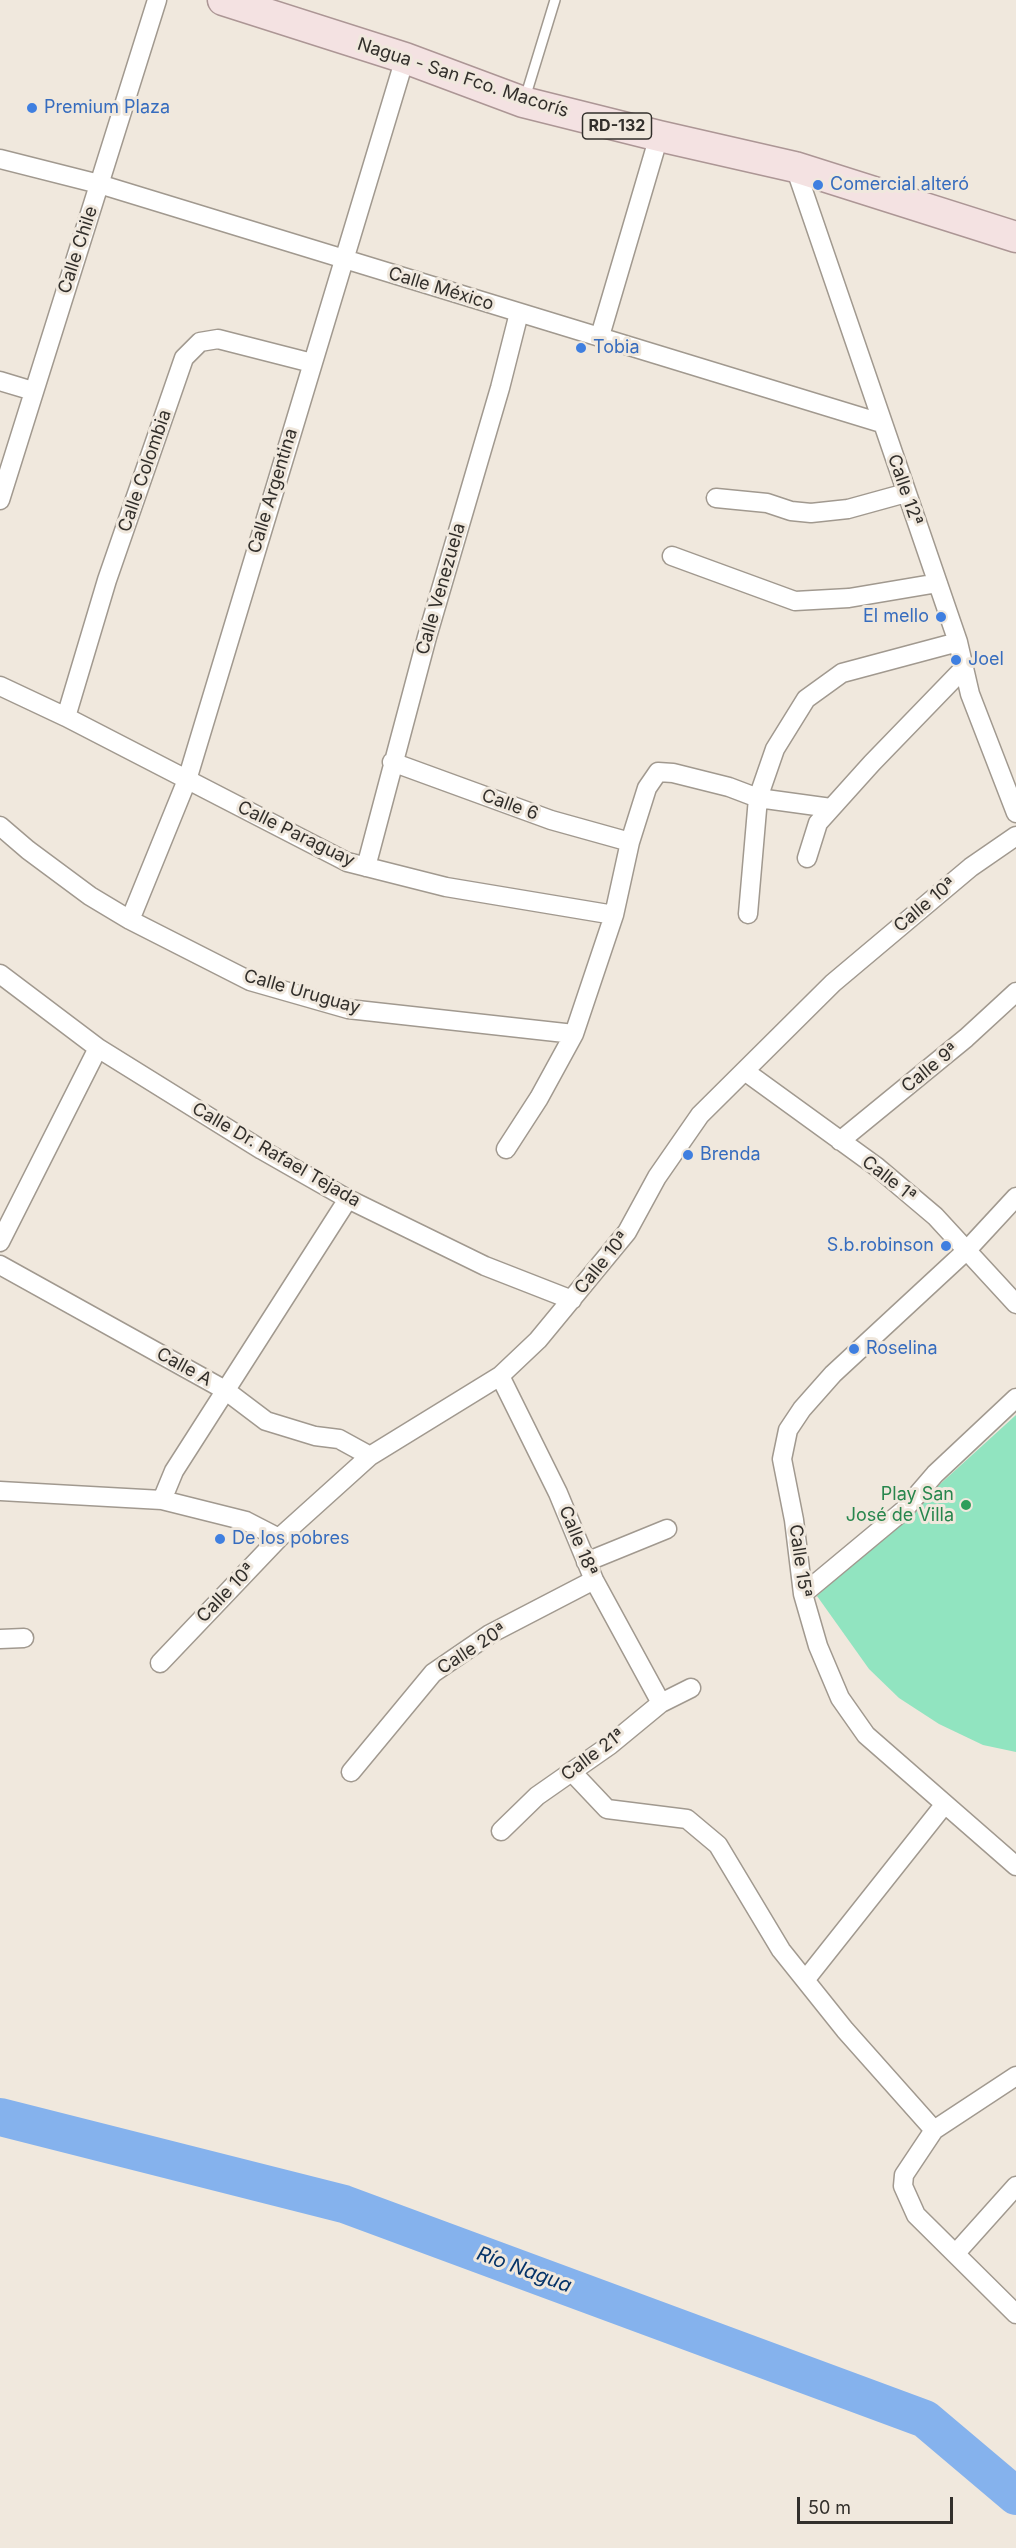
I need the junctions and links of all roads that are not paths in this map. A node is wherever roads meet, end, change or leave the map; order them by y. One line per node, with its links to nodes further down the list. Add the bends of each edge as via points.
1 (157, 0): 9 (street, Calle Chile)
2 (223, 0): 4 (main road, Nagua - San Fco. Macorís / RD-132)
3 (555, 0): 5 (lane)
4 (405, 58): 5 (main road, Nagua - San Fco. Macorís / RD-132); 11 (street, Calle Argentina)
5 (524, 102): 6 (main road, Nagua - San Fco. Macorís / RD-132)
6 (659, 136): 8 (main road, Nagua - San Fco. Macorís / RD-132); 13 (street)
7 (0, 159): 9 (street, Calle México)
8 (795, 167): 10 (main road, Nagua - San Fco. Macorís / RD-132); 17 (street, Calle 12ª)
9 (99, 184): 11 (street, Calle México); 16 (street, Calle Chile)
10 (1016, 237)
11 (344, 260): 12 (street, Calle México); 14 (street, Calle Argentina)
12 (519, 313): 13 (street, Calle México); 27 (street, Calle Venezuela)
13 (600, 336): 17 (street, Calle México)
14 (312, 363): 26 (street, Calle Colombia, via 218,339 200,342 184,358); 28 (street, Calle Argentina)
15 (0, 381): 16 (street)
16 (33, 391): 20 (street, Calle Chile)
17 (881, 423): 18 (street, Calle 12ª)
18 (906, 493): 19 (street, via 848,510 811,513 767,503); 22 (street, Calle 12ª)
19 (716, 498)
20 (0, 500)
21 (672, 556): 22 (street, via 795,601 849,598)
22 (938, 583): 23 (street, Calle 12ª)
23 (958, 642): 24 (street, Calle 12ª); 29 (street, via 842,673 806,699 775,749)
24 (964, 668): 30 (street); 31 (street, Calle 12ª, via 970,694)
25 (0, 686): 26 (street, Calle Paraguay)
26 (66, 717): 28 (street, Calle Paraguay)
27 (392, 762): 34 (street, Calle 6, via 551,819); 36 (street, Calle Venezuela)
28 (187, 780): 36 (street, Calle Paraguay, via 320,849); 39 (street, Calle Argentina)
29 (758, 798): 30 (street); 34 (street, via 729,787 658,772 646,788); 37 (street)
30 (831, 808): 35 (street, via 818,823)
31 (1016, 813)
32 (0, 826): 39 (street, Calle Uruguay, via 81,890)
33 (1016, 836): 44 (street, Calle 10ª, via 971,867 833,983)
34 (630, 842): 38 (street)
35 (807, 858)
36 (366, 867): 38 (street, Calle Paraguay, via 446,887)
37 (748, 914)
38 (614, 915): 42 (street)
39 (130, 920): 42 (street, Calle Uruguay, via 250,981 348,1009)
40 (0, 974): 43 (street, Calle Dr. Rafael Tejada)
41 (1016, 992): 45 (street, Calle 9ª)
42 (574, 1034): 46 (street)
43 (98, 1048): 48 (street, Calle Dr. Rafael Tejada); 49 (street)
44 (746, 1072): 45 (street, Calle 1ª); 52 (street, Calle 10ª, via 700,1115 657,1177 627,1232)
45 (840, 1141): 50 (street, Calle 1ª, via 935,1216)
46 (506, 1149)
47 (1016, 1197): 50 (street, Calle 15ª)
48 (348, 1199): 52 (street, Calle Dr. Rafael Tejada, via 485,1266); 55 (street)
49 (0, 1242)
50 (967, 1250): 53 (street, Calle 1ª); 64 (street, Calle 15ª, via 833,1374 788,1430 782,1459)
51 (0, 1265): 55 (street, Calle A)
52 (572, 1300): 54 (street, Calle 10ª)
53 (1016, 1304)
54 (500, 1376): 57 (street, Calle 10ª); 62 (street, Calle 18ª, via 558,1492)
55 (225, 1390): 57 (street, Calle A, via 266,1421 339,1439); 59 (street, via 174,1471)
56 (1016, 1398): 64 (street, via 935,1474 904,1510)
57 (370, 1456): 61 (street, Calle 10ª)
58 (0, 1491): 59 (street)
59 (162, 1500): 61 (street, via 246,1521)
60 (667, 1529): 62 (street)
61 (279, 1538): 67 (street, Calle 10ª)
62 (586, 1562): 63 (street, Calle 18ª)
63 (594, 1580): 69 (street, Calle 18ª); 71 (street, Calle 20ª, via 490,1634 433,1673)
64 (803, 1594): 72 (street, Calle 15ª, via 818,1646 840,1698 866,1735)
65 (24, 1638): 66 (street)
66 (0, 1639)
67 (160, 1663)
68 (691, 1688): 69 (street, Calle 21ª)
69 (661, 1703): 70 (street, Calle 21ª)
70 (572, 1772): 73 (street, Calle 21ª, via 537,1796); 75 (street, via 607,1809 687,1819 718,1845 781,1950)
71 (351, 1773)
72 (944, 1805): 74 (street, Calle 15ª); 75 (street)
73 (501, 1831)
74 (1016, 1866)
75 (806, 1979): 77 (street, via 845,2030)
76 (1016, 2076): 77 (street)
77 (934, 2130): 79 (street, via 904,2175 903,2186 916,2215)
78 (1016, 2186): 79 (street)
79 (956, 2253): 80 (street)
80 (1016, 2314)

